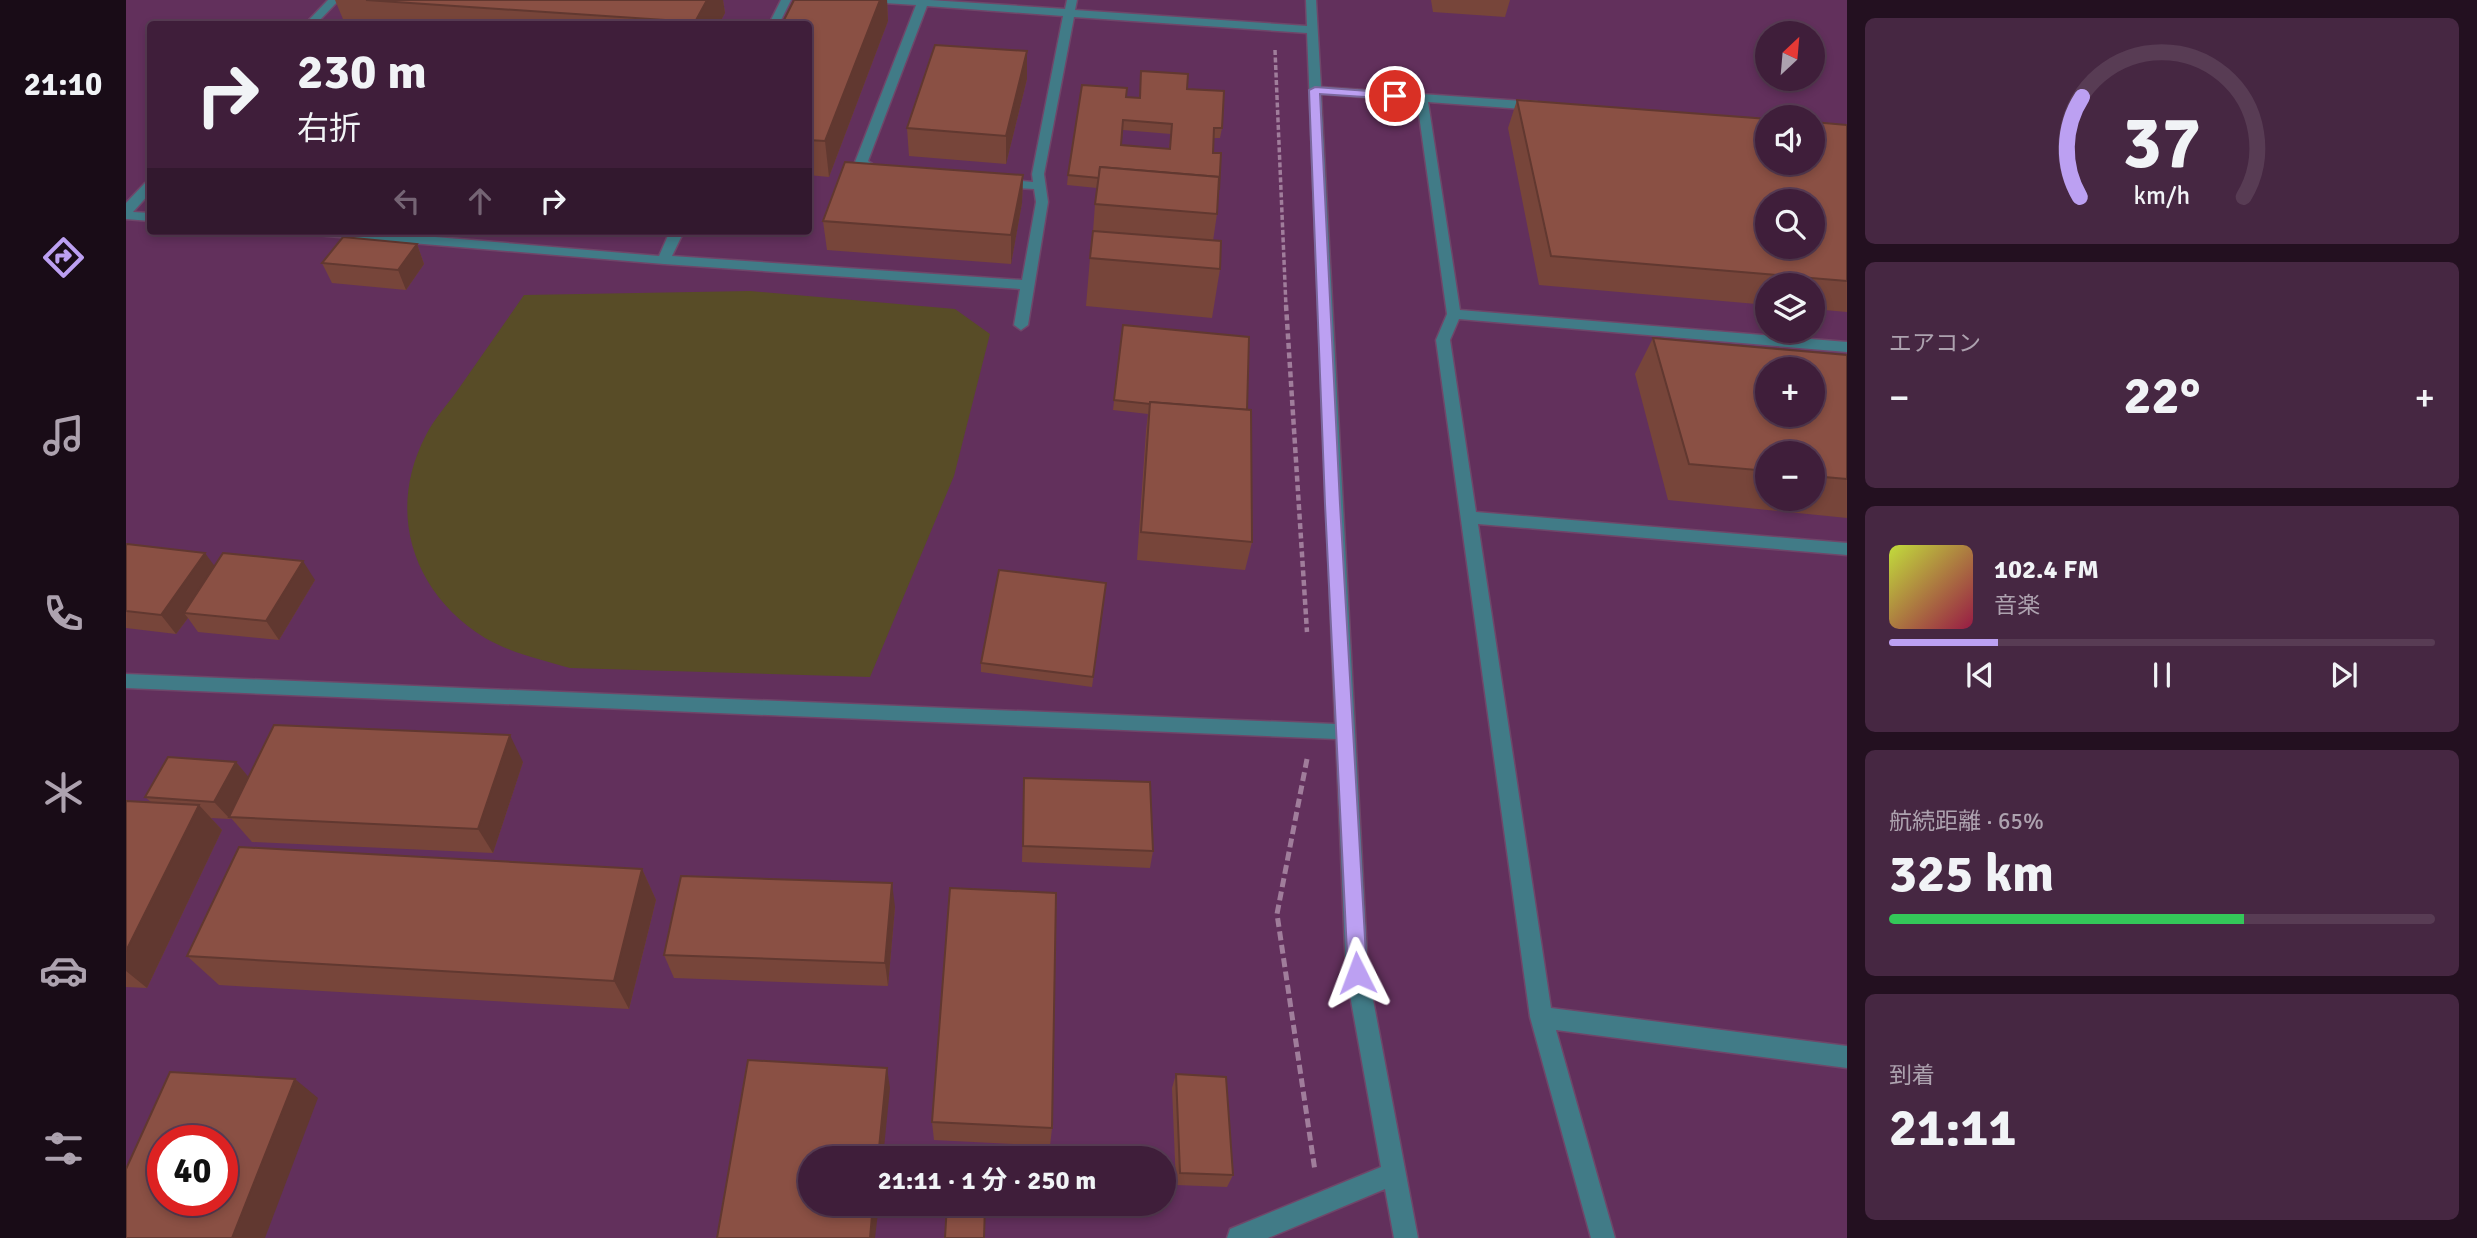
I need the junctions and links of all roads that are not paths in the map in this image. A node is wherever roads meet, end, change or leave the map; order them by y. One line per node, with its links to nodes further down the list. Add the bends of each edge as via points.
1 (334, 0): 7 (street)
2 (786, 0): 8 (street)
3 (884, 0): 5 (street)
4 (1311, 0): 9 (street)
5 (923, 1): 6 (street); 13 (street, via 860,162 876,173)
6 (1071, 6): 9 (street); 15 (street)
7 (313, 21)
8 (776, 21)
9 (1312, 30): 10 (street)
10 (1315, 90): 11 (street); 29 (street)
11 (1422, 98): 12 (street); 23 (street)
12 (1546, 106)
13 (890, 174)
14 (985, 181): 15 (street)
15 (1039, 186): 22 (street, via 1042,202)
16 (147, 189): 17 (street)
17 (126, 213): 18 (street)
18 (147, 216)
19 (364, 235): 21 (street)
20 (675, 235): 21 (street)
21 (664, 260): 22 (street)
22 (1028, 285): 24 (street)
23 (1454, 314): 25 (street); 26 (street, via 1443,341)
24 (1021, 325)
25 (1847, 347)
26 (1469, 517): 27 (street); 30 (street)
27 (1847, 550)
28 (126, 681): 29 (street)
29 (1344, 732): 32 (street, via 1357,973)
30 (1541, 1017): 31 (street); 35 (street)
31 (1847, 1057)
32 (1395, 1173): 33 (street); 34 (street)
33 (1239, 1238)
34 (1406, 1238)
35 (1604, 1238)

